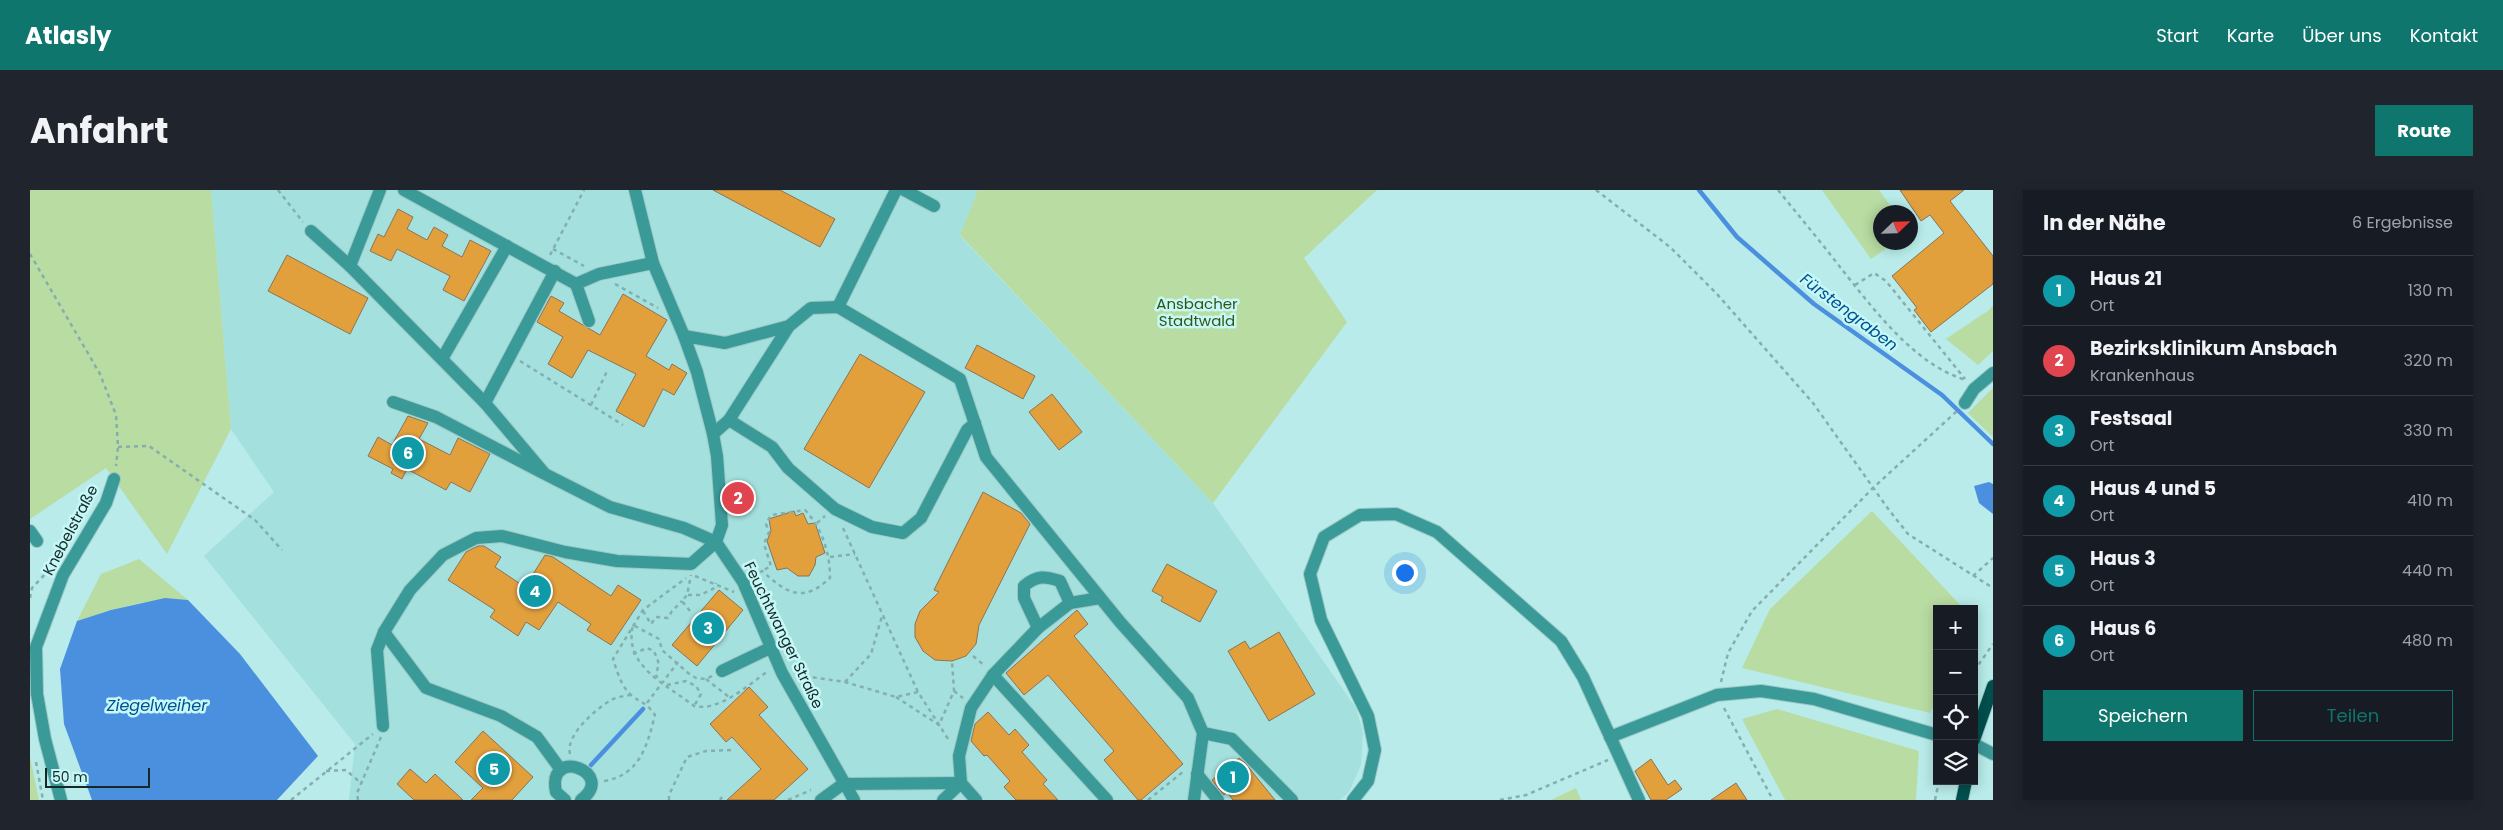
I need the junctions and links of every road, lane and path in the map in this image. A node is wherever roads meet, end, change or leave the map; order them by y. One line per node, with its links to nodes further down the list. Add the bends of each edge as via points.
1 (278, 190): 11 (path)
2 (380, 190): 15 (street)
3 (404, 190): 12 (street)
4 (584, 190): 16 (path)
5 (635, 190): 14 (street)
6 (896, 190): 19 (street)
7 (904, 190): 10 (street)
8 (1596, 190): 40 (path, via 1670,246 1717,294 1813,403)
9 (1778, 190): 18 (path)
10 (934, 206)
11 (311, 231): 15 (street)
12 (507, 246): 16 (street); 24 (street)
13 (30, 254): 37 (path, via 100,374 116,415)
14 (653, 263): 17 (street, via 599,274); 22 (street)
15 (350, 266): 24 (street)
16 (549, 269): 17 (street); 23 (street)
17 (576, 284): 20 (street)
18 (1855, 285): 27 (path, via 1886,324 1926,358); 27 (path, via 1874,273 1886,281)
19 (838, 307): 21 (street, via 811,308); 34 (street, via 960,379)
20 (588, 320)
21 (789, 326): 22 (street, via 725,342); 33 (street)
22 (684, 336): 36 (street)
23 (510, 355): 29 (street); 31 (path)
24 (442, 359): 29 (street)
25 (608, 369): 31 (path)
26 (1993, 373): 27 (street)
27 (1970, 384): 30 (street)
28 (393, 402): 38 (street, via 436,417)
29 (485, 403): 38 (street)
30 (1965, 403)
31 (591, 405): 35 (path)
32 (1953, 415): 40 (path)
33 (729, 420): 36 (street); 41 (street, via 772,447 788,468)
34 (975, 423): 41 (street, via 967,430 921,518 903,533 872,527); 58 (street, via 986,457)
35 (623, 425)
36 (713, 434): 43 (street, via 722,525)
37 (118, 447): 39 (path); 44 (path, via 149,446 255,520)
38 (545, 474): 43 (street, via 610,507 684,528)
39 (114, 479): 116 (street, Knebelstraße, via 106,503 63,575 36,647 37,694)
40 (1873, 488): 51 (path, via 1908,534); 86 (path, via 1752,611 1728,653)
41 (836, 509): 42 (path); 45 (path)
42 (816, 523): 46 (path); 50 (path, via 805,510 771,515 766,524 769,532 764,544 772,566)
43 (716, 542): 49 (street); 52 (street, Feuchtwanger Straße)
44 (282, 550)
45 (855, 554): 46 (path); 63 (path)
46 (830, 557): 50 (path, via 830,578 817,590 804,594 786,591)
47 (1993, 558): 51 (path)
48 (54, 564): 57 (path, via 32,588)
49 (691, 569): 53 (path, via 703,580); 55 (path); 61 (path); 66 (street, via 565,552 502,536 476,538 443,555 410,590)
50 (762, 571): 52 (path)
51 (1973, 576): 54 (path)
52 (743, 582): 56 (street, Feuchtwanger Straße)
53 (716, 583): 55 (path, via 713,589 700,595); 56 (path, via 738,594)
54 (1993, 588)
55 (687, 595): 59 (path)
56 (750, 595): 68 (street, Feuchtwanger Straße)
57 (30, 598)
58 (1100, 598): 60 (street); 94 (street, via 1188,698)
59 (682, 601): 61 (path, via 668,618 656,617 651,624); 62 (path)
60 (1070, 603): 65 (street); 65 (street, via 1060,581 1045,576 1033,578 1024,586 1024,598)
61 (643, 610): 64 (path)
62 (690, 611)
63 (882, 615): 80 (path, via 871,654); 84 (path)
64 (633, 625): 69 (path, via 630,639); 71 (path, via 659,638 662,650); 85 (path, via 613,659)
65 (1038, 628): 76 (street)
66 (384, 632): 93 (street, via 377,650); 105 (street, via 426,688 501,716 537,737)
67 (1993, 644): 73 (path)
68 (770, 648): 74 (street, Feuchtwanger Straße); 75 (street)
69 (634, 654): 77 (path); 77 (path, via 647,648 654,650 659,664)
70 (973, 656): 76 (path)
71 (678, 662): 78 (path, via 696,678); 79 (path)
72 (952, 662): 83 (path)
73 (1978, 665)
74 (780, 669): 80 (path); 89 (path); 110 (street, Feuchtwanger Straße)
75 (722, 671): 78 (path)
76 (991, 672): 101 (street, via 971,708); 126 (street)
77 (657, 678): 79 (path)
78 (706, 679): 89 (path)
79 (664, 682): 81 (path); 90 (path)
80 (845, 682): 87 (path)
81 (668, 685): 91 (path); 91 (path, via 686,681 696,686 701,694)
82 (1993, 686): 97 (main road)
83 (954, 691): 88 (path); 92 (path)
84 (918, 692): 87 (path); 92 (path)
85 (630, 694): 90 (path); 105 (path, via 613,700 578,727 569,750)
86 (1717, 695): 95 (street, via 1761,691 1814,699); 96 (street); 134 (path)
87 (896, 696): 92 (path)
88 (959, 696)
89 (729, 697): 91 (path, via 703,708)
90 (647, 704): 114 (path, via 655,715 648,745 634,766 618,779)
91 (694, 706)
92 (939, 725): 101 (path)
93 (383, 726): 106 (path); 109 (path, via 379,745)
94 (1203, 733): 104 (street); 130 (street, via 1232,739)
95 (1933, 734)
96 (1610, 737): 102 (street); 131 (street, via 1584,677 1561,641 1437,532 1396,514 1360,515 1324,538 1310,574 1321,620 1368,716 1375,750 1368,781)
97 (1975, 740)
98 (1978, 745): 100 (street)
99 (731, 750): 120 (path, via 706,751 687,757)
100 (1993, 754)
101 (959, 756): 108 (street)
102 (1618, 756): 132 (path, via 1526,796); 133 (street)
103 (35, 757): 115 (path)
104 (1198, 760): 107 (street); 127 (path)
105 (567, 768): 114 (street, via 584,769 589,775); 119 (street, via 555,784 556,792)
106 (324, 771): 109 (path, via 346,770); 117 (path)
107 (1196, 774): 128 (street); 129 (street)
108 (961, 783): 110 (street); 124 (street); 125 (street)
109 (362, 784): 118 (path, via 357,793)
110 (843, 784): 122 (street); 123 (street, Feuchtwanger Straße)
111 (1937, 785): 135 (path)
112 (1965, 785): 136 (main road)
113 (814, 789): 121 (path)
114 (589, 794)
115 (43, 800)
116 (61, 800)
117 (291, 800)
118 (358, 800)
119 (565, 800)
120 (669, 800)
121 (788, 800)
122 (821, 800)
123 (854, 800)
124 (943, 800)
125 (976, 800)
126 (1107, 800)
127 (1148, 800)
128 (1194, 800)
129 (1218, 800)
130 (1292, 800)
131 (1353, 800)
132 (1500, 800)
133 (1639, 800)
134 (1773, 800)
135 (1935, 800)
136 (1962, 800)

